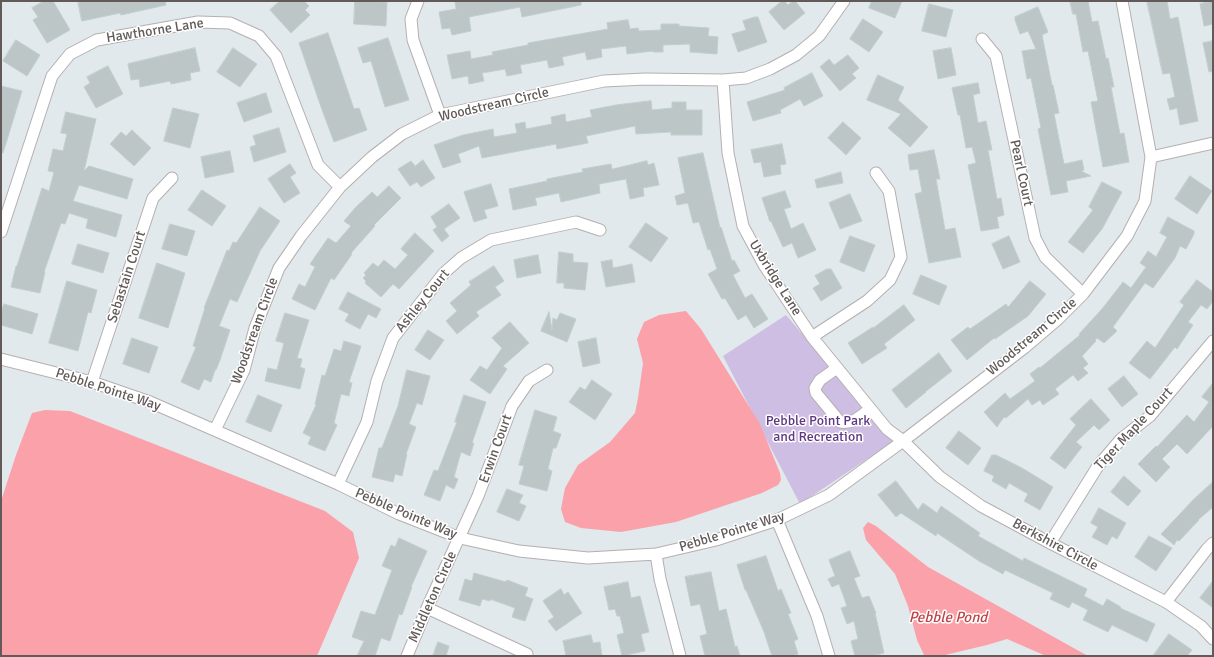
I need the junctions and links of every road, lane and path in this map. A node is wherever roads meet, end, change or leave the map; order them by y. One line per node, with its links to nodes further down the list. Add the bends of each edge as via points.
1 (418, 1): 6 (street, via 412,18 413,40)
2 (844, 1): 5 (street, Woodstream Circle, via 819,36 796,55 746,78)
3 (1122, 1): 8 (street, Woodstream Circle)
4 (982, 38): 14 (street, Pearl Court, via 996,56 1035,238 1045,257)
5 (723, 80): 6 (street, Woodstream Circle, via 645,79 604,82); 15 (street, Uxbridge Lane, via 728,153 743,226 764,265)
6 (440, 115): 11 (street, Woodstream Circle, via 402,134 372,157)
7 (1213, 143): 8 (street)
8 (1151, 157): 14 (street, Woodstream Circle, via 1145,201 1127,236)
9 (876, 173): 15 (street, via 889,191 901,257 890,280 868,301)
10 (172, 178): 20 (street, Sebastain Court, via 153,198)
11 (340, 187): 13 (street, Hawthorne Lane, via 318,165 276,56 259,36 230,23 198,22 97,40 70,54 52,76); 22 (street, Woodstream Circle, via 279,268 254,328 244,370)
12 (600, 230): 24 (street, Ashley Court, via 576,222 491,240 461,258 444,273 393,338 377,381 368,422)
13 (1, 232)
14 (1083, 294): 23 (street, Woodstream Circle, via 1024,348)
15 (812, 337): 18 (street, Uxbridge Lane)
16 (1213, 341): 27 (street, Tiger Maple Court, via 1150,416 1121,439 1098,466)
17 (1, 359): 20 (street, Pebble Pointe Way)
18 (837, 368): 21 (street, Uxbridge Lane); 21 (street, via 820,380 814,388 816,393 840,422 854,421)
19 (547, 370): 26 (street, Erwin Court, via 529,381 512,406)
20 (92, 382): 22 (street, Pebble Pointe Way, via 150,402)
21 (870, 409): 23 (street, Uxbridge Lane, via 887,429)
22 (215, 430): 24 (street, Pebble Pointe Way)
23 (903, 441): 25 (street, Pebble Pointe Way, via 828,495); 27 (street, Berkshire Circle, via 940,477 981,506)
24 (338, 484): 26 (street, Pebble Pointe Way, via 399,514)
25 (777, 520): 29 (street, Pebble Pointe Way, via 716,540); 36 (street, via 817,616)
26 (460, 538): 29 (street, Pebble Pointe Way, via 519,551 588,558); 31 (street, Middleton Circle)
27 (1050, 543): 30 (street, Berkshire Circle)
28 (1213, 543): 30 (street)
29 (656, 554): 35 (street)
30 (1166, 602): 32 (street, Berkshire Circle, via 1201,626)
31 (427, 608): 33 (street); 34 (street, Middleton Circle)
32 (1213, 639)
33 (527, 654)
34 (407, 656)
35 (680, 656)
36 (829, 656)

